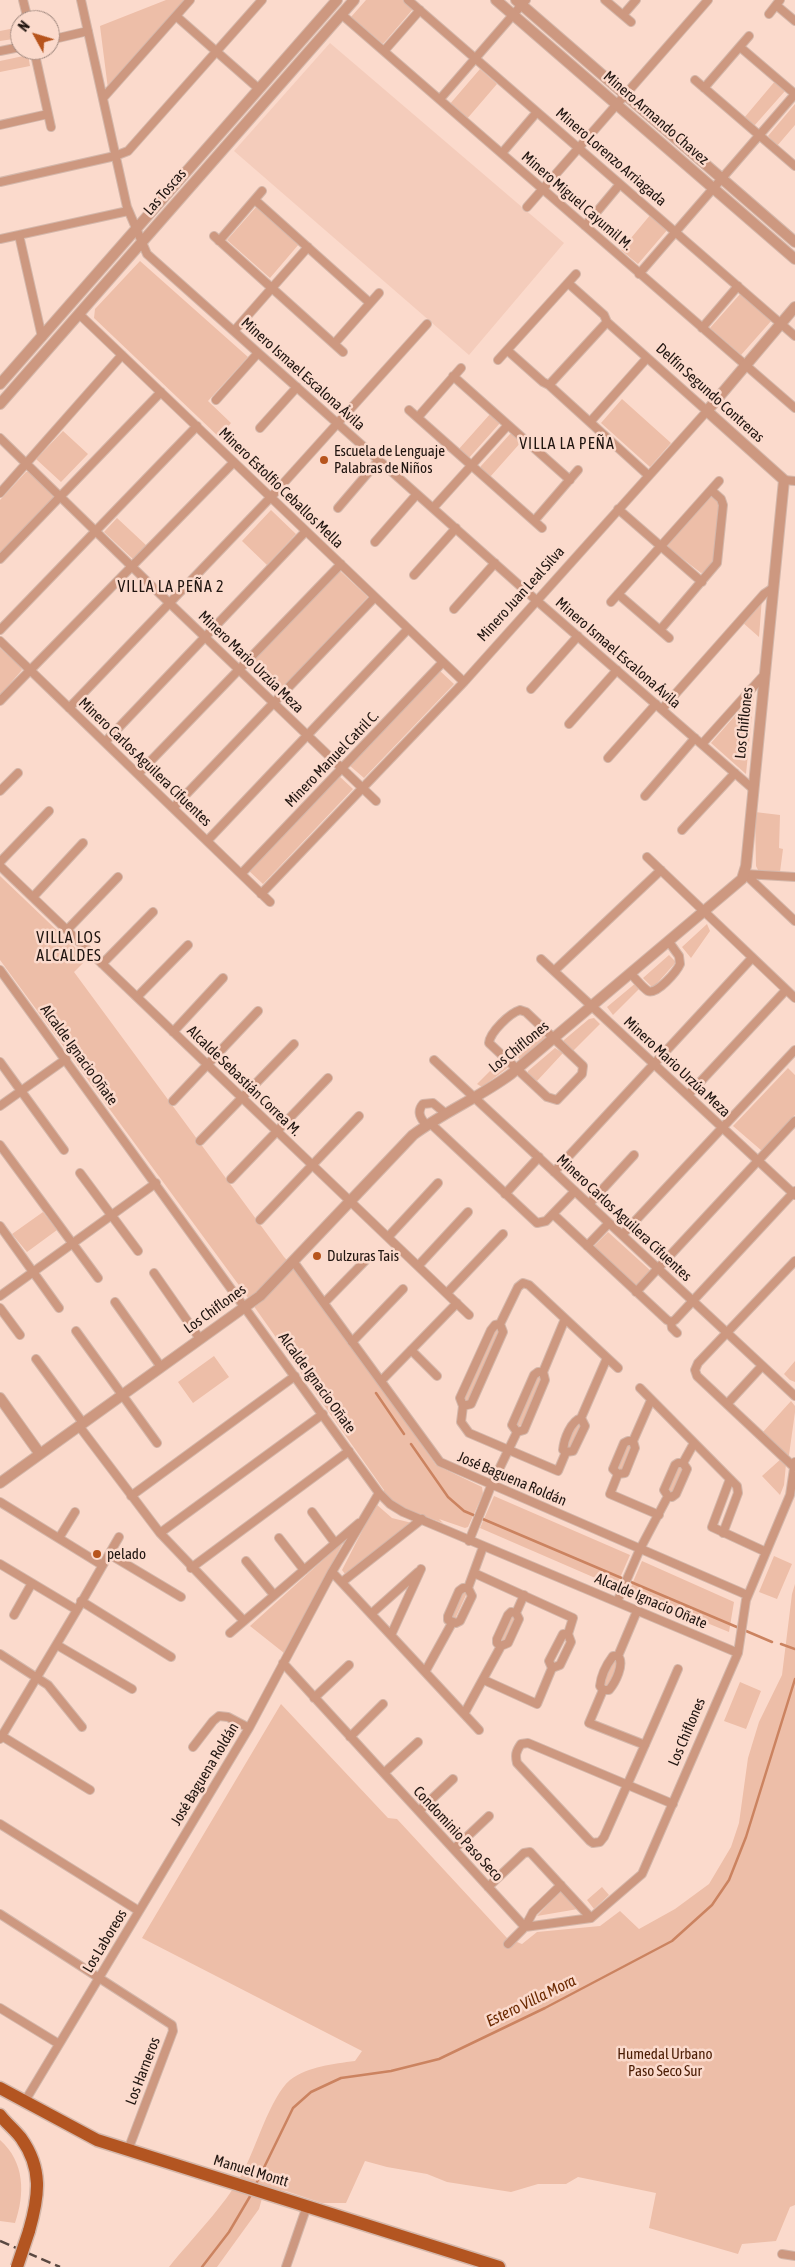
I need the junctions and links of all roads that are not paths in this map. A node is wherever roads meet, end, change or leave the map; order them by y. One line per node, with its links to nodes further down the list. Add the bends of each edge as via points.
1 (81, 0): 21 (street, Minero Ismael Escalona Ávila)
2 (190, 0): 18 (street)
3 (262, 0): 26 (street)
4 (337, 0): 31 (street, Las Toscas)
5 (354, 0): 14 (street, Las Toscas)
6 (408, 0): 13 (street, Minero Lorenzo Arriagada)
7 (496, 0): 15 (street, Minero Armando Chavez)
8 (605, 0): 17 (street)
9 (636, 0): 17 (street)
10 (708, 0): 32 (street)
11 (521, 2): 15 (street); 32 (street, Minero Armando Chavez)
12 (778, 3): 16 (street); 20 (street)
13 (420, 10): 25 (street); 27 (street, Minero Lorenzo Arriagada)
14 (341, 14): 25 (street, Minero Miguel Cayumil M.); 61 (street, Las Toscas)
15 (513, 14): 27 (street); 36 (street, Minero Armando Chavez)
16 (769, 14)
17 (623, 15): 19 (street)
18 (176, 16): 26 (street); 34 (street)
19 (631, 22)
20 (795, 22)
21 (88, 31): 23 (street); 34 (street, Minero Ismael Escalona Ávila)
22 (748, 36): 24 (street)
23 (60, 38)
24 (740, 47): 30 (street); 33 (street)
25 (384, 51): 35 (street, Minero Miguel Cayumil M.)
26 (216, 52): 31 (street); 44 (street, via 131,148)
27 (475, 58): 35 (street); 37 (street, Minero Lorenzo Arriagada)
28 (36, 60): 38 (street)
29 (695, 80): 30 (street)
30 (704, 88): 41 (street)
31 (259, 89): 56 (street, Las Toscas)
32 (625, 94): 36 (street); 46 (street, Minero Armando Chavez)
33 (795, 94): 41 (street)
34 (103, 98): 44 (street, Minero Ismael Escalona Ávila)
35 (440, 99): 43 (street, Minero Miguel Cayumil M.)
36 (616, 104): 42 (street); 49 (street, Minero Armando Chavez)
37 (537, 112): 42 (street, Minero Lorenzo Arriagada); 43 (street)
38 (48, 114): 39 (street); 40 (street)
39 (0, 125)
40 (51, 127)
41 (760, 135): 45 (street); 46 (street)
42 (578, 148): 48 (street, Minero Lorenzo Arriagada); 50 (street)
43 (502, 153): 50 (street, Minero Miguel Cayumil M.)
44 (115, 156): 47 (street); 54 (street, Minero Ismael Escalona Ávila)
45 (795, 166)
46 (722, 179): 49 (street); 60 (street, Minero Armando Chavez)
47 (0, 182)
48 (620, 184): 55 (street); 57 (street, Minero Lorenzo Arriagada)
49 (714, 188): 57 (street); 63 (street, Minero Armando Chavez)
50 (542, 189): 53 (street); 55 (street, Minero Miguel Cayumil M.)
51 (262, 192): 52 (street)
52 (255, 200): 62 (street); 68 (street, via 216,238)
53 (527, 207)
54 (128, 211): 56 (street, Minero Ismael Escalona Ávila); 58 (street)
55 (585, 226): 65 (street, Minero Miguel Cayumil M.)
56 (136, 229): 61 (street, Minero Ismael Escalona Ávila); 79 (street, Las Toscas)
57 (676, 232): 65 (street); 67 (street, Minero Lorenzo Arriagada)
58 (19, 235): 59 (street); 79 (street)
59 (0, 240)
60 (795, 242)
61 (141, 243): 72 (street, Las Toscas); 77 (street, Minero Ismael Escalona Ávila, via 147,254)
62 (308, 247): 68 (street); 70 (street)
63 (795, 259)
64 (576, 274): 66 (street)
65 (640, 274): 76 (street, Minero Miguel Cayumil M.)
66 (568, 283): 73 (street, Delfín Segundo Contreras, via 604,315); 81 (street)
67 (738, 286): 74 (street, Minero Lorenzo Arriagada); 76 (street)
68 (272, 288): 77 (street); 80 (street)
69 (379, 292): 70 (street)
70 (370, 303): 80 (street)
71 (795, 307): 74 (street, Minero Juan Leal Silva)
72 (79, 314): 84 (street, Minero Estolfio Ceballos Mella); 95 (street, Las Toscas)
73 (607, 322): 85 (street, Delfín Segundo Contreras); 91 (street)
74 (781, 323): 78 (street, Minero Lorenzo Arriagada); 87 (street, Minero Juan Leal Silva)
75 (427, 324): 101 (street)
76 (702, 328): 87 (street, Minero Miguel Cayumil M.)
77 (234, 331): 83 (street, Minero Ismael Escalona Ávila)
78 (795, 336)
79 (42, 337): 90 (street, Las Toscas)
80 (334, 344): 82 (street)
81 (507, 350): 86 (street); 91 (street)
82 (343, 352)
83 (258, 353): 92 (street, Minero Ismael Escalona Ávila); 94 (street)
84 (122, 355): 93 (street, Minero Estolfio Ceballos Mella); 108 (street)
85 (648, 358): 98 (street, Delfín Segundo Contreras); 100 (street)
86 (498, 360)
87 (745, 366): 96 (street, Minero Miguel Cayumil M.); 98 (street, Minero Juan Leal Silva)
88 (461, 368): 89 (street)
89 (453, 376): 99 (street); 102 (street)
90 (0, 384)
91 (549, 385): 100 (street)
92 (297, 387): 101 (street, Minero Ismael Escalona Ávila); 104 (street)
93 (161, 392): 103 (street, Minero Estolfio Ceballos Mella); 119 (street)
94 (216, 400)
95 (0, 404)
96 (795, 408)
97 (409, 410): 99 (street)
98 (707, 410): 111 (street, Minero Juan Leal Silva); 113 (street, Delfín Segundo Contreras)
99 (418, 417): 109 (street)
100 (590, 422): 111 (street)
101 (338, 423): 106 (street, Minero Ismael Escalona Ávila); 120 (street)
102 (508, 425): 109 (street); 112 (street)
103 (197, 426): 107 (street, Minero Estolfio Ceballos Mella); 127 (street)
104 (260, 428)
105 (0, 438): 108 (street, Minero Mario Urzúa Meza)
106 (379, 460): 118 (street, Minero Ismael Escalona Ávila); 121 (street)
107 (234, 462): 120 (street, Minero Estolfio Ceballos Mella); 134 (street)
108 (26, 464): 117 (street); 119 (street, Minero Mario Urzúa Meza)
109 (472, 466): 122 (street); 124 (street)
110 (578, 470): 112 (street)
111 (648, 475): 123 (street, Minero Juan Leal Silva)
112 (570, 480): 124 (street)
113 (784, 480): 115 (street); 137 (street, Los Chiflones)
114 (719, 481): 116 (street)
115 (795, 481)
116 (711, 490): 130 (street); 136 (street, via 723,505 717,563)
117 (0, 493)
118 (418, 494): 122 (street, Minero Ismael Escalona Ávila); 129 (street)
119 (61, 496): 127 (street, Minero Mario Urzúa Meza); 131 (street)
120 (271, 497): 128 (street, Minero Estolfio Ceballos Mella); 142 (street)
121 (338, 508)
122 (433, 508): 125 (street, Minero Ismael Escalona Ávila)
123 (618, 509): 130 (street); 140 (street, Minero Juan Leal Silva)
124 (534, 521): 126 (street)
125 (456, 528): 132 (street, Minero Ismael Escalona Ávila); 135 (street)
126 (542, 528)
127 (96, 531): 134 (street, Minero Mario Urzúa Meza); 145 (street)
128 (306, 531): 133 (street, Minero Estolfio Ceballos Mella); 148 (street)
129 (376, 542)
130 (661, 546): 136 (street); 138 (street)
131 (0, 559)
132 (495, 563): 140 (street, Minero Ismael Escalona Ávila); 143 (street)
133 (341, 564): 139 (street, Minero Estolfio Ceballos Mella); 152 (street)
134 (132, 567): 142 (street, Minero Mario Urzúa Meza); 154 (street)
135 (414, 575)
136 (702, 582): 146 (street)
137 (773, 588): 155 (street, Los Chiflones); 160 (street)
138 (618, 594): 141 (street); 146 (street)
139 (375, 597): 144 (street, Minero Estolfio Ceballos Mella); 159 (street)
140 (536, 600): 147 (street, Minero Ismael Escalona Ávila); 156 (street, Minero Juan Leal Silva)
141 (611, 602)
142 (169, 603): 148 (street, Minero Mario Urzúa Meza); 161 (street)
143 (454, 609)
144 (408, 629): 151 (street, Minero Estolfio Ceballos Mella); 163 (street)
145 (0, 630)
146 (660, 630): 149 (street)
147 (578, 636): 153 (street, Minero Ismael Escalona Ávila); 157 (street)
148 (204, 637): 152 (street, Minero Mario Urzúa Meza); 165 (street)
149 (669, 638)
150 (0, 641): 154 (street, Minero Carlos Aguilera Cifuentes)
151 (443, 662): 156 (street, Minero Estolfio Ceballos Mella); 168 (street, Minero Manuel Catril C.)
152 (239, 670): 159 (street, Minero Mario Urzúa Meza); 171 (street)
153 (617, 670): 160 (street, Minero Ismael Escalona Ávila); 162 (street)
154 (30, 671): 158 (street); 161 (street, Minero Carlos Aguilera Cifuentes)
155 (764, 675): 166 (street); 173 (street, Los Chiflones)
156 (464, 682): 172 (street, Minero Juan Leal Silva)
157 (531, 689)
158 (1, 700)
159 (273, 702): 163 (street, Minero Mario Urzúa Meza); 177 (street)
160 (659, 706): 164 (street, Minero Ismael Escalona Ávila); 167 (street)
161 (69, 708): 165 (street, Minero Carlos Aguilera Cifuentes)
162 (569, 724)
163 (308, 735): 168 (street, Minero Mario Urzúa Meza); 180 (street)
164 (695, 738): 166 (street, Minero Ismael Escalona Ávila); 175 (street)
165 (105, 742): 171 (street, Minero Carlos Aguilera Cifuentes)
166 (702, 744): 169 (street, Minero Ismael Escalona Ávila)
167 (608, 758)
168 (342, 768): 172 (street, Minero Mario Urzúa Meza); 186 (street, Minero Manuel Catril C.)
169 (735, 772): 173 (street, Minero Ismael Escalona Ávila); 179 (street)
170 (18, 773): 174 (street)
171 (138, 774): 177 (street, Minero Carlos Aguilera Cifuentes)
172 (363, 788): 176 (street, Minero Mario Urzúa Meza); 190 (street, Minero Juan Leal Silva)
173 (752, 788): 187 (street, Los Chiflones)
174 (0, 792)
175 (645, 796)
176 (376, 800)
177 (173, 808): 180 (street, Minero Carlos Aguilera Cifuentes)
178 (49, 811): 183 (street)
179 (682, 830)
180 (207, 841): 186 (street, Minero Carlos Aguilera Cifuentes)
181 (83, 844): 191 (street)
182 (647, 857): 185 (street)
183 (0, 862)
184 (0, 866): 191 (street, Alcalde Sebastián Correa M.)
185 (661, 870): 194 (street); 203 (street)
186 (241, 874): 190 (street, Minero Carlos Aguilera Cifuentes)
187 (745, 874): 189 (street); 194 (street, Los Chiflones); 195 (street)
188 (118, 877): 196 (street)
189 (795, 877)
190 (261, 894): 192 (street, Minero Carlos Aguilera Cifuentes)
191 (33, 898): 196 (street, Alcalde Sebastián Correa M.)
192 (270, 902)
193 (153, 912): 201 (street)
194 (704, 912): 197 (street, Los Chiflones); 199 (street)
195 (795, 921)
196 (67, 930): 201 (street, Alcalde Sebastián Correa M.)
197 (669, 942): 204 (street, Los Chiflones); 204 (street, via 679,956 680,964 658,989 648,990)
198 (188, 944): 207 (street)
199 (752, 958): 206 (street); 218 (street)
200 (541, 959): 203 (street, Minero Mario Urzúa Meza)
201 (102, 964): 207 (street, Alcalde Sebastián Correa M.)
202 (0, 970): 215 (street, Alcalde Ignacio Oñate)
203 (554, 971): 209 (street, Minero Mario Urzúa Meza)
204 (631, 974): 209 (street, Los Chiflones)
205 (223, 978): 211 (street)
206 (786, 990): 208 (street); 223 (street)
207 (137, 997): 211 (street, Alcalde Sebastián Correa M.)
208 (795, 998)
209 (592, 1006): 212 (street, Los Chiflones); 218 (street, Minero Mario Urzúa Meza)
210 (258, 1011): 219 (street)
211 (173, 1032): 219 (street, Alcalde Sebastián Correa M.)
212 (555, 1038): 220 (street, Los Chiflones); 220 (street, via 524,1011 514,1012 489,1041); 220 (street, via 583,1069 559,1098 549,1099)
213 (294, 1044): 225 (street)
214 (795, 1050): 232 (street)
215 (66, 1059): 222 (street); 244 (street, Alcalde Ignacio Oñate)
216 (434, 1060): 224 (street, Minero Carlos Aguilera Cifuentes)
217 (0, 1062): 222 (street)
218 (654, 1064): 223 (street, Minero Mario Urzúa Meza); 242 (street)
219 (208, 1065): 225 (street, Alcalde Sebastián Correa M.); 226 (street)
220 (517, 1070): 224 (street, Los Chiflones)
221 (328, 1078): 233 (street)
222 (21, 1091): 227 (street); 236 (street)
223 (688, 1095): 232 (street, Minero Mario Urzúa Meza)
224 (474, 1097): 228 (street, Los Chiflones); 238 (street, Minero Carlos Aguilera Cifuentes)
225 (242, 1098): 233 (street, Alcalde Sebastián Correa M.); 234 (street)
226 (174, 1101)
227 (0, 1106)
228 (445, 1113): 231 (street, Los Chiflones); 231 (street, via 433,1103 423,1104 420,1115)
229 (359, 1116): 240 (street)
230 (795, 1121): 239 (street)
231 (428, 1125): 248 (street); 249 (street, Los Chiflones, via 413,1135)
232 (723, 1128): 239 (street, Minero Mario Urzúa Meza); 258 (street)
233 (277, 1131): 240 (street, Alcalde Sebastián Correa M.); 243 (street)
234 (200, 1141)
235 (0, 1145): 260 (street)
236 (64, 1150)
237 (634, 1155): 250 (street)
238 (539, 1157): 242 (street, Minero Carlos Aguilera Cifuentes); 248 (street)
239 (758, 1161): 247 (street, Minero Mario Urzúa Meza); 267 (street)
240 (313, 1165): 249 (street, Alcalde Sebastián Correa M.); 254 (street)
241 (80, 1172): 253 (street)
242 (554, 1172): 246 (street, Minero Carlos Aguilera Cifuentes)
243 (231, 1179)
244 (156, 1183): 253 (street); 279 (street, Alcalde Ignacio Oñate)
245 (438, 1183): 259 (street)
246 (575, 1191): 250 (street, Minero Carlos Aguilera Cifuentes); 252 (street)
247 (794, 1193): 275 (street)
248 (505, 1194): 252 (street, via 534,1221 546,1221)
249 (350, 1201): 259 (street, Alcalde Sebastián Correa M.); 263 (street, Los Chiflones)
250 (589, 1204): 255 (street, Minero Carlos Aguilera Cifuentes)
251 (468, 1212): 266 (street)
252 (553, 1214): 261 (street)
253 (112, 1216): 260 (street); 262 (street)
254 (260, 1220)
255 (609, 1223): 258 (street, Minero Carlos Aguilera Cifuentes); 261 (street)
256 (0, 1226): 268 (street)
257 (503, 1234): 273 (street)
258 (622, 1236): 267 (street, Minero Carlos Aguilera Cifuentes)
259 (388, 1237): 266 (street, Alcalde Sebastián Correa M.)
260 (72, 1244): 268 (street); 270 (street)
261 (587, 1246): 272 (street)
262 (138, 1251)
263 (293, 1261): 277 (street, José Baguena Roldán); 279 (street, Los Chiflones)
264 (795, 1261): 288 (street)
265 (365, 1262): 277 (street)
266 (418, 1266): 273 (street, Alcalde Sebastián Correa M.)
267 (658, 1268): 272 (street); 275 (street, Minero Carlos Aguilera Cifuentes)
268 (34, 1272): 274 (street); 281 (street)
269 (154, 1273): 290 (street)
270 (98, 1278)
271 (403, 1290): 291 (street)
272 (636, 1292): 284 (street)
273 (447, 1294): 278 (street, Alcalde Sebastián Correa M.)
274 (0, 1296)
275 (693, 1301): 284 (street); 288 (street, Minero Carlos Aguilera Cifuentes)
276 (115, 1302): 296 (street)
277 (324, 1303): 291 (street, José Baguena Roldán)
278 (457, 1303): 282 (street, Alcalde Sebastián Correa M.); 292 (street)
279 (245, 1307): 290 (street, Los Chiflones); 299 (street, Alcalde Ignacio Oñate)
280 (0, 1308): 289 (street)
281 (59, 1308)
282 (469, 1315)
283 (565, 1319): 285 (street, via 523,1283); 293 (street); 298 (street)
284 (671, 1322): 287 (street)
285 (500, 1324): 308 (street, via 491,1330 460,1398); 308 (street, via 503,1332 471,1404)
286 (76, 1331): 303 (street)
287 (677, 1333)
288 (727, 1333): 295 (street, Minero Carlos Aguilera Cifuentes); 307 (street, via 698,1363 696,1370 697,1376)
289 (20, 1335)
290 (200, 1339): 296 (street, Los Chiflones)
291 (352, 1342): 301 (street, José Baguena Roldán)
292 (411, 1350): 300 (street); 301 (street)
293 (607, 1358): 297 (street); 310 (street)
294 (36, 1359): 311 (street)
295 (762, 1366): 304 (street, Minero Carlos Aguilera Cifuentes); 307 (street)
296 (161, 1367): 303 (street, Los Chiflones)
297 (618, 1368)
298 (543, 1372): 312 (street, via 545,1380 524,1430); 312 (street, via 534,1375 526,1391 512,1425)
299 (295, 1376): 309 (street, Alcalde Ignacio Oñate); 328 (street)
300 (437, 1376)
301 (381, 1380): 326 (street, José Baguena Roldán, via 440,1462)
302 (640, 1388): 306 (street)
303 (122, 1395): 311 (street, Los Chiflones); 314 (street)
304 (795, 1396)
305 (0, 1398): 319 (street)
306 (651, 1400): 313 (street); 315 (street)
307 (727, 1404): 322 (street)
308 (463, 1406): 317 (street, via 461,1422 470,1433)
309 (322, 1414): 316 (street, Alcalde Ignacio Oñate); 336 (street)
310 (581, 1418): 318 (street, via 573,1422 563,1444); 318 (street, via 585,1426 574,1451)
311 (81, 1424): 319 (street, Los Chiflones); 328 (street)
312 (517, 1432): 317 (street)
313 (633, 1441): 323 (street, via 635,1448 624,1473); 323 (street, via 624,1443 614,1468)
314 (156, 1442)
315 (694, 1443): 321 (street); 324 (street)
316 (349, 1450): 327 (street, Alcalde Ignacio Oñate); 350 (street)
317 (509, 1450): 318 (street, via 558,1471); 326 (street)
318 (566, 1452)
319 (40, 1454): 325 (street, Los Chiflones)
320 (795, 1462): 322 (street, Los Chiflones)
321 (683, 1463): 329 (street, via 675,1465 664,1490); 329 (street, via 687,1469 676,1494)
322 (794, 1467): 345 (street, Los Chiflones, via 790,1495)
323 (618, 1474): 333 (street, via 610,1494)
324 (730, 1479): 337 (street, via 739,1490); 337 (street, via 712,1523 713,1529)
325 (0, 1483)
326 (491, 1486): 341 (street); 344 (street, José Baguena Roldán)
327 (379, 1493): 334 (street, José Baguena Roldán); 335 (street, Alcalde Ignacio Oñate, via 394,1508)
328 (131, 1496): 336 (street)
329 (668, 1496): 333 (street)
330 (0, 1502): 339 (street)
331 (75, 1512): 339 (street)
332 (312, 1512): 342 (street)
333 (659, 1515): 344 (street)
334 (364, 1518): 342 (street, José Baguena Roldán); 352 (street, José Baguena Roldán)
335 (422, 1520): 341 (street, Alcalde Ignacio Oñate); 354 (street)
336 (160, 1533): 350 (street)
337 (723, 1533): 345 (street)
338 (119, 1537): 346 (street)
339 (59, 1538): 349 (street)
340 (279, 1538): 351 (street)
341 (468, 1541): 343 (street, Alcalde Ignacio Oñate)
342 (335, 1543): 351 (street, José Baguena Roldán)
343 (483, 1547): 353 (street); 362 (street, Alcalde Ignacio Oñate)
344 (640, 1549): 359 (street, José Baguena Roldán); 362 (street)
345 (766, 1552): 359 (street, Los Chiflones)
346 (108, 1554): 349 (street); 360 (street)
347 (246, 1560): 357 (street)
348 (0, 1564): 355 (street)
349 (102, 1565): 361 (street)
350 (192, 1568): 368 (street)
351 (304, 1570): 357 (street, José Baguena Roldán)
352 (332, 1572): 354 (street); 379 (street, José Baguena Roldán)
353 (474, 1573): 356 (street); 358 (street)
354 (342, 1582): 366 (street)
355 (32, 1583): 363 (street); 367 (street)
356 (468, 1588): 369 (street, via 472,1596 460,1621); 369 (street, via 463,1588 455,1600 448,1616)
357 (274, 1595): 368 (street, José Baguena Roldán)
358 (524, 1595): 365 (street); 371 (street, via 573,1618)
359 (748, 1595): 375 (street, Los Chiflones)
360 (181, 1597)
361 (82, 1600): 363 (street); 378 (street)
362 (617, 1602): 364 (street, Alcalde Ignacio Oñate)
363 (77, 1610): 373 (street)
364 (637, 1611): 375 (street, Alcalde Ignacio Oñate); 377 (street)
365 (516, 1613): 374 (street, via 518,1619 508,1643); 374 (street, via 508,1614 497,1639)
366 (371, 1614): 372 (street); 372 (street, via 422,1569)
367 (14, 1615)
368 (244, 1622): 370 (street, José Baguena Roldán)
369 (452, 1623): 383 (street)
370 (230, 1633)
371 (568, 1634): 381 (street, via 571,1642 560,1665); 381 (street, via 560,1637 549,1661)
372 (391, 1635): 383 (street)
373 (57, 1645): 384 (street); 386 (street)
374 (501, 1646): 385 (street)
375 (738, 1652): 403 (street, Los Chiflones)
376 (0, 1654): 384 (street)
377 (618, 1656): 387 (street, via 621,1664 612,1686); 387 (street, via 609,1661 600,1686)
378 (171, 1657)
379 (282, 1663): 388 (street, Condominio Paso Seco); 392 (street, José Baguena Roldán)
380 (349, 1665): 388 (street)
381 (552, 1668): 385 (street, via 537,1704)
382 (678, 1669): 397 (street)
383 (425, 1672): 390 (street)
384 (37, 1677): 391 (street, via 48,1685); 394 (street)
385 (484, 1680): 390 (street)
386 (132, 1689)
387 (604, 1690): 397 (street, via 589,1723)
388 (314, 1698): 395 (street, Condominio Paso Seco)
389 (384, 1704): 395 (street)
390 (464, 1714): 393 (street)
391 (82, 1727)
392 (249, 1728): 398 (street, via 220,1716); 410 (street, José Baguena Roldán)
393 (479, 1730)
394 (1, 1736): 402 (street)
395 (350, 1736): 399 (street, Condominio Paso Seco)
396 (418, 1742): 399 (street)
397 (644, 1746): 401 (street)
398 (193, 1747)
399 (384, 1773): 404 (street, Condominio Paso Seco)
400 (453, 1779): 404 (street)
401 (627, 1785): 401 (street, via 604,1837 593,1843 517,1763 516,1749 528,1743); 403 (street)
402 (90, 1790)
403 (673, 1804): 412 (street, Los Chiflones, via 640,1877)
404 (419, 1811): 407 (street, Condominio Paso Seco)
405 (489, 1816): 407 (street)
406 (0, 1824): 410 (street, Los Laboreos)
407 (454, 1849): 409 (street, Condominio Paso Seco)
408 (561, 1885): 409 (street, via 528,1851); 412 (street); 413 (street, via 533,1912)
409 (488, 1887): 413 (street, Condominio Paso Seco)
410 (140, 1911): 415 (street, Los Laboreos)
411 (0, 1914): 415 (street, Los Harneros)
412 (591, 1918): 413 (street)
413 (525, 1927): 414 (street)
414 (508, 1944)
415 (99, 1977): 417 (street, Los Laboreos); 421 (street, Los Harneros, via 171,2022 173,2027)
416 (0, 2008): 417 (street)
417 (59, 2044): 419 (street, Los Laboreos)
418 (0, 2088): 419 (main road, Manuel Montt)
419 (25, 2101): 421 (main road, Manuel Montt, via 88,2136)
420 (1, 2119): 425 (main road, bridge, via 25,2144 36,2172 37,2200)
421 (128, 2150): 422 (main road, Manuel Montt)
422 (307, 2206): 426 (street); 427 (main road, Manuel Montt)
423 (782, 2254): 424 (street)
424 (795, 2256)
425 (17, 2267)
426 (286, 2267)
427 (499, 2267)

